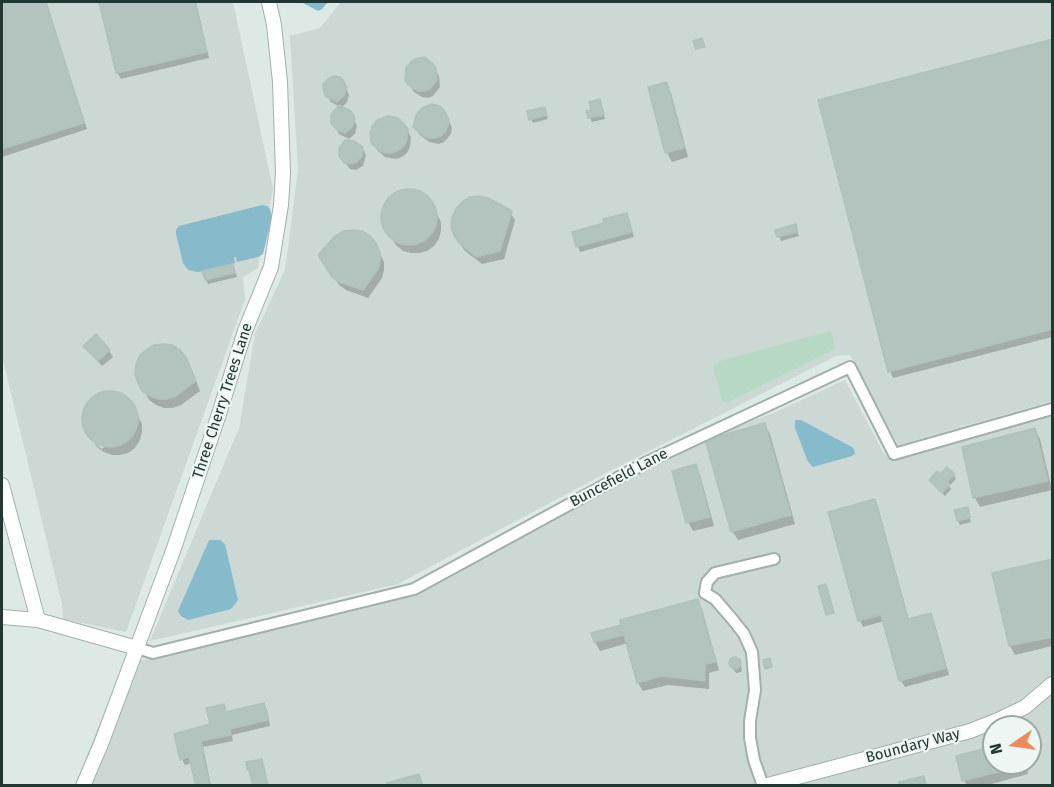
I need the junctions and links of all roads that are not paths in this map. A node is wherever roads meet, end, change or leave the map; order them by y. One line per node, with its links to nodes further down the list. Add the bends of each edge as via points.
1 (269, 2): 7 (street, Three Cherry Trees Lane, via 280,82 283,173 275,247 173,551)
2 (1053, 409): 7 (street, Buncefield Lane, via 894,454 850,367 646,462 414,589 153,653)
3 (2, 485): 6 (street)
4 (774, 559): 10 (street, via 716,573 707,582 705,593 734,620 752,652 755,690 750,738)
5 (2, 617): 6 (street)
6 (38, 620): 7 (street)
7 (136, 648): 9 (street, Three Cherry Trees Lane)
8 (1053, 684): 10 (street, Boundary Way, via 1025,707 970,731)
9 (83, 786)
10 (763, 786)

